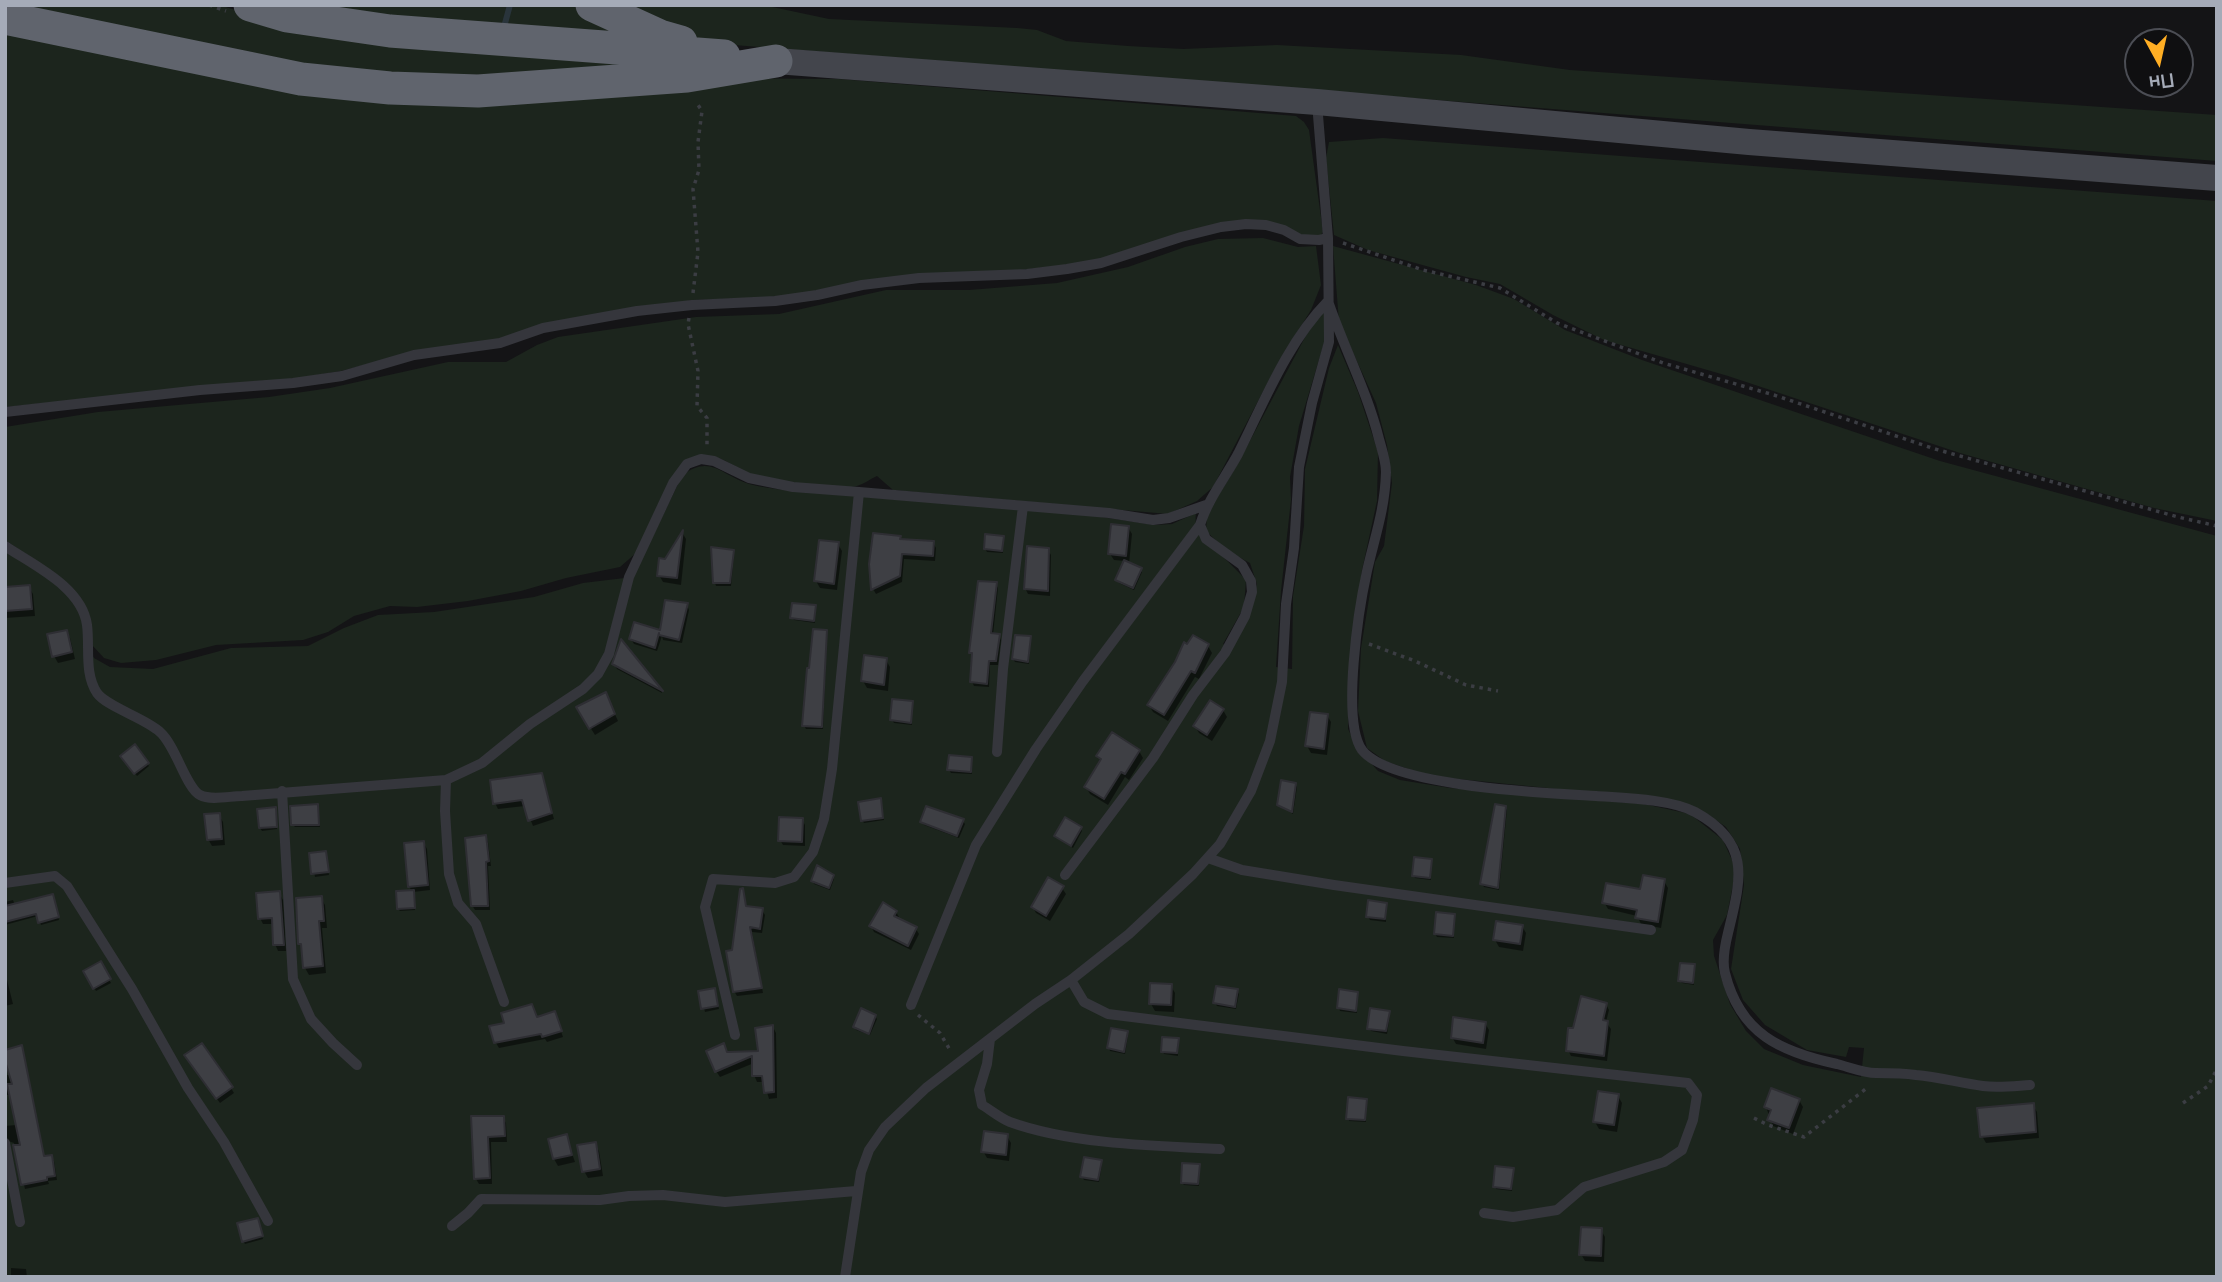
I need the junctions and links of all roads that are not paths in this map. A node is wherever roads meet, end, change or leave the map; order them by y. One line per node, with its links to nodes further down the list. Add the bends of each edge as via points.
1 (250, 5): 4 (highway, via 287,16 390,31)
2 (592, 5): 4 (highway, via 660,36)
3 (5, 18): 4 (highway, via 301,79 390,88 478,91 687,76)
4 (776, 61): 5 (main road)
5 (1317, 102): 6 (main road, via 1749,142); 7 (lane)
6 (2217, 178)
7 (1328, 238): 8 (lane); 9 (lane, via 1300,239 1284,230 1246,224 1067,269 919,278 775,301 637,311 543,328 500,343 414,355 342,376)
8 (1328, 301): 11 (lane, via 1310,320); 18 (lane, via 1329,342 1299,467 1282,682 1270,741 1251,791); 28 (lane, via 1367,398 1386,466 1384,508 1367,571 1351,702 1362,749 1378,763 1408,775 1641,799 1692,810 1726,833 1738,860 1739,883 1724,971 1744,1015 1758,1031 1800,1056 1874,1073 1985,1086)
9 (5, 412)
10 (859, 492): 12 (lane); 16 (lane, via 749,478 715,461 687,464 673,483 629,577 598,674 482,763); 25 (lane, via 832,769 813,852 794,877 775,883 713,880 705,907)
11 (1206, 505): 12 (lane, via 1153,520); 13 (lane)
12 (1023, 506): 15 (lane)
13 (1200, 525): 19 (lane, via 1206,539 1241,565 1251,581 1245,616 1153,758); 24 (lane, via 1083,681 976,845)
14 (5, 546): 17 (lane, via 76,598 87,624 89,669 100,697 160,732 199,794 223,797)
15 (997, 752)
16 (446, 780): 17 (lane); 23 (lane, via 449,874 458,902 476,924)
17 (282, 792): 27 (lane, via 293,979 312,1018)
18 (1208, 858): 21 (lane, via 1242,870 1321,883); 22 (lane, via 1129,934)
19 (1065, 875)
20 (5, 883): 34 (lane, via 55,876 67,886)
21 (1651, 930)
22 (1071, 980): 26 (lane); 32 (lane, via 1084,1002 1108,1014 1688,1083 1697,1095 1682,1150 1664,1162 1584,1187 1557,1210 1513,1217)
23 (504, 1002)
24 (911, 1005)
25 (735, 1035)
26 (990, 1039): 30 (lane, via 979,1090 982,1105 1007,1121 1059,1136); 31 (lane, via 926,1088 885,1127 869,1150)
27 (357, 1065)
28 (2030, 1085)
29 (5, 1143): 33 (lane)
30 (1220, 1149)
31 (856, 1191): 35 (lane, via 725,1202 663,1195 600,1200 481,1199); 36 (lane)
32 (1484, 1213)
33 (20, 1222)
34 (268, 1222)
35 (452, 1226)
36 (845, 1277)

